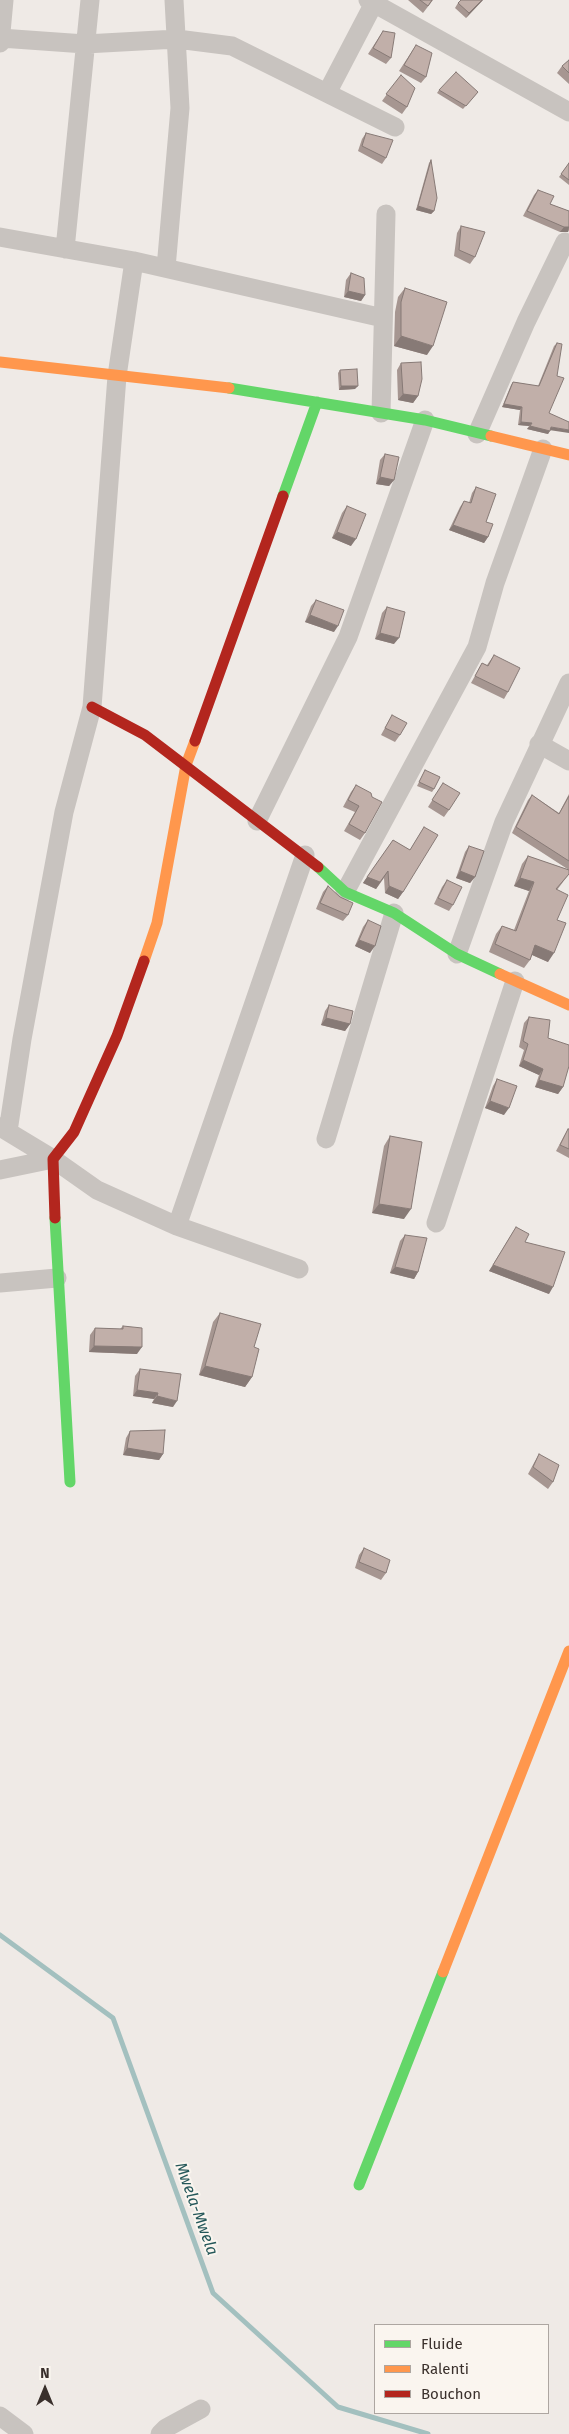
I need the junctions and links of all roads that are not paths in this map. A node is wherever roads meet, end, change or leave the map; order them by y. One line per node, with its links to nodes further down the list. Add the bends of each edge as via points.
1 (4, 0): 5 (street)
2 (90, 0): 8 (street)
3 (174, 0): 6 (street)
4 (371, 2): 9 (street); 10 (street)
5 (0, 38): 7 (street); 8 (street)
6 (176, 39): 8 (street); 9 (street, via 232,46); 17 (street, via 180,108)
7 (0, 43)
8 (85, 44): 15 (street)
9 (327, 93): 11 (street)
10 (569, 112)
11 (395, 126)
12 (386, 214): 18 (street)
13 (0, 237): 15 (street)
14 (565, 242): 24 (street, via 526,322)
15 (65, 249): 16 (street)
16 (134, 261): 17 (street); 20 (street)
17 (166, 268): 18 (street)
18 (383, 318): 22 (street)
19 (0, 362): 20 (street)
20 (117, 376): 21 (street, via 250,390); 28 (street)
21 (317, 402): 22 (street); 31 (street)
22 (381, 413): 23 (street)
23 (425, 420): 24 (street); 32 (street, via 348,637)
24 (478, 434): 25 (street)
25 (543, 450): 26 (street); 34 (street, via 495,583 477,647)
26 (569, 455)
27 (569, 683): 29 (street)
28 (92, 707): 31 (street, via 145,736); 39 (street, via 64,812)
29 (539, 744): 30 (street); 36 (street, via 504,822)
30 (569, 761)
31 (186, 764): 32 (street); 41 (street, via 157,923 117,1036 74,1132)
32 (257, 821): 33 (street)
33 (305, 855): 34 (street); 44 (street)
34 (345, 892): 35 (street)
35 (394, 913): 36 (street); 40 (street)
36 (457, 954): 37 (street)
37 (515, 981): 38 (street); 43 (street)
38 (569, 1005)
39 (4, 1129): 41 (street)
40 (326, 1139)
41 (53, 1159): 42 (street); 44 (street, via 97,1190); 46 (street)
42 (0, 1170)
43 (436, 1223)
44 (177, 1226): 45 (street)
45 (299, 1269)
46 (56, 1278): 47 (street); 48 (street)
47 (0, 1283)
48 (70, 1482)
49 (569, 1651): 50 (street)
50 (359, 2185)
51 (201, 2410): 54 (street)
52 (0, 2416): 53 (street)
53 (24, 2434)
54 (160, 2434)

